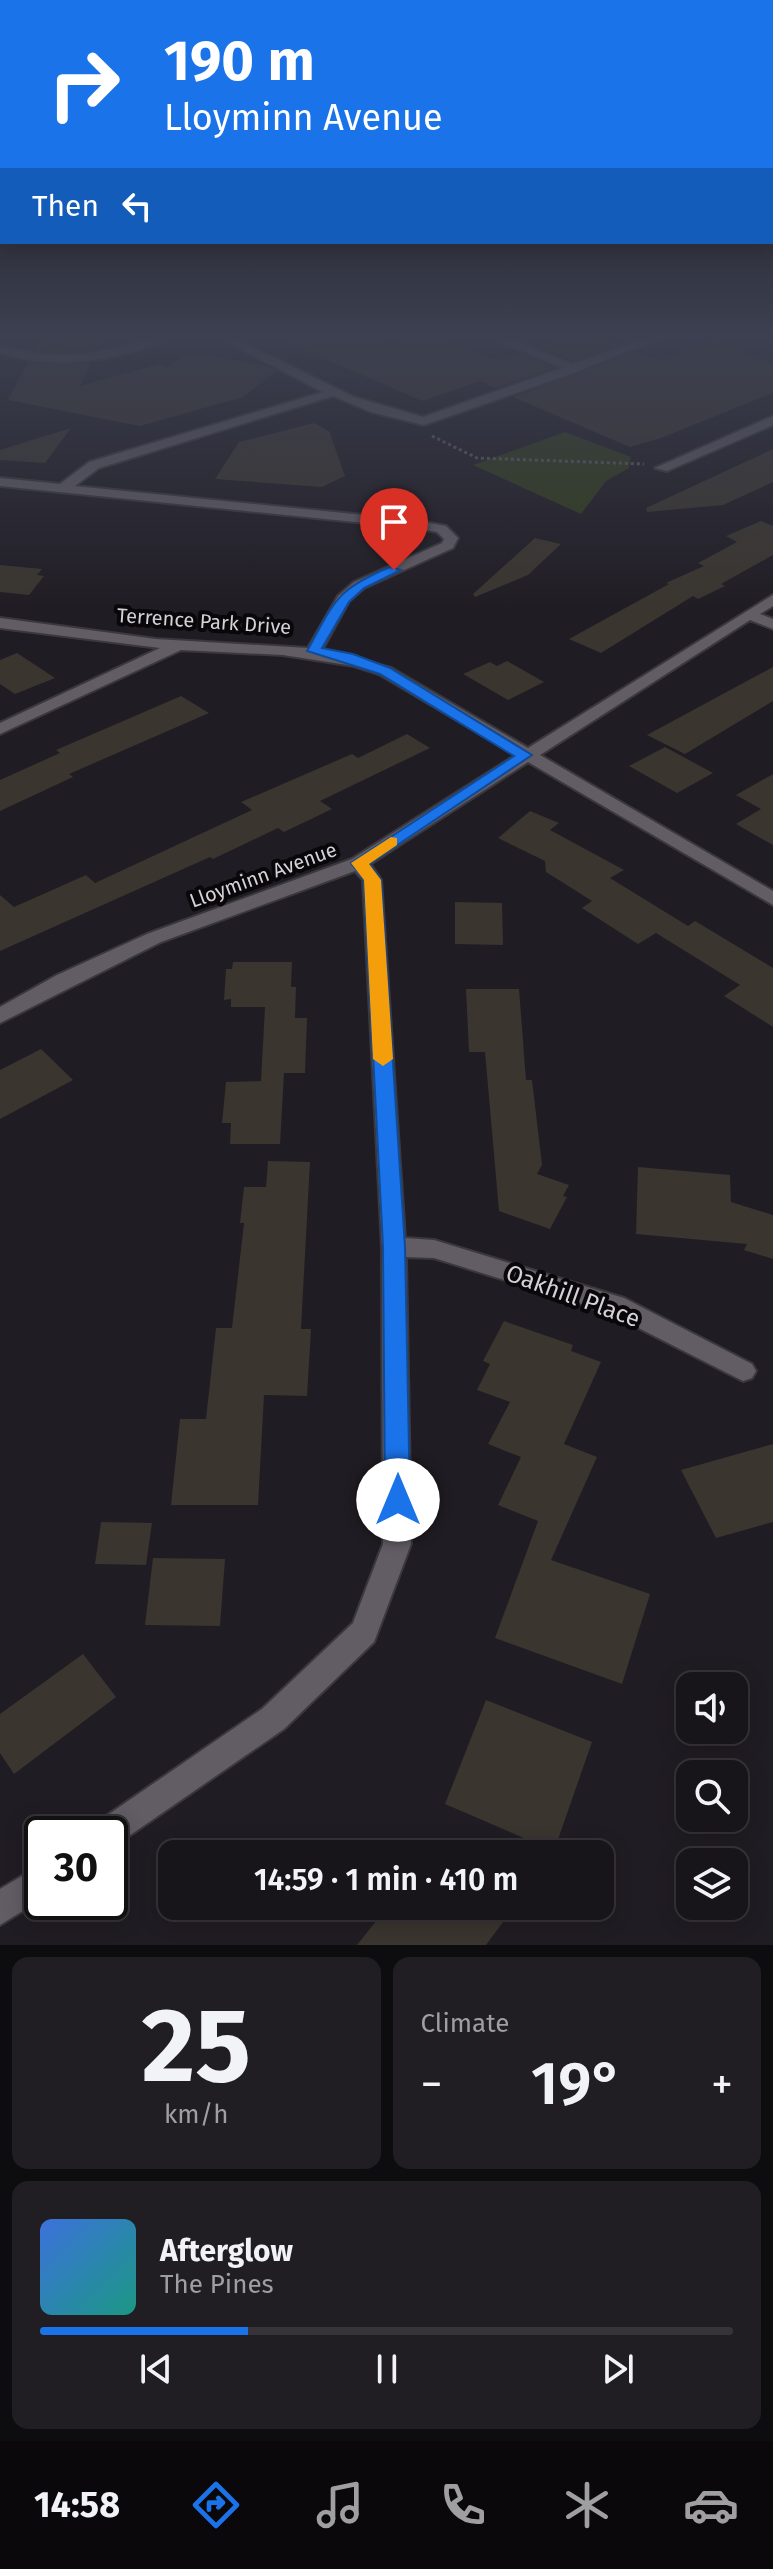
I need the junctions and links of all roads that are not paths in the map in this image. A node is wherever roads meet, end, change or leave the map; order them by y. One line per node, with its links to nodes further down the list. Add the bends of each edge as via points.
1 (214, 429): 5 (street, via 94,465)
2 (753, 429): 3 (street)
3 (662, 468)
4 (0, 482): 5 (street)
5 (62, 489): 11 (street, via 414,524 441,529 451,538 437,552 359,585 343,599)
6 (773, 599): 7 (street, Lloyminn Avenue)
7 (748, 614): 9 (street); 13 (street, Lloyminn Avenue)
8 (0, 623): 10 (street, Terrence Park Drive)
9 (773, 624)
10 (179, 646): 11 (street, Terrence Park Drive); 12 (street)
11 (314, 651): 13 (street, Terrence Park Drive, via 385,671)
12 (0, 729)
13 (525, 755): 14 (street, Lloyminn Avenue); 15 (street, Terrence Park Drive)
14 (359, 863): 16 (street, Lloyminn Avenue, via 154,938); 17 (street, via 372,880)
15 (773, 899)
16 (0, 1016)
17 (394, 1247): 18 (street, Oakhill Place, via 434,1249 615,1305); 19 (street, via 397,1544 364,1632 273,1719)
18 (743, 1371)
19 (128, 1819)
20 (24, 1892): 21 (street)
21 (0, 1909)

